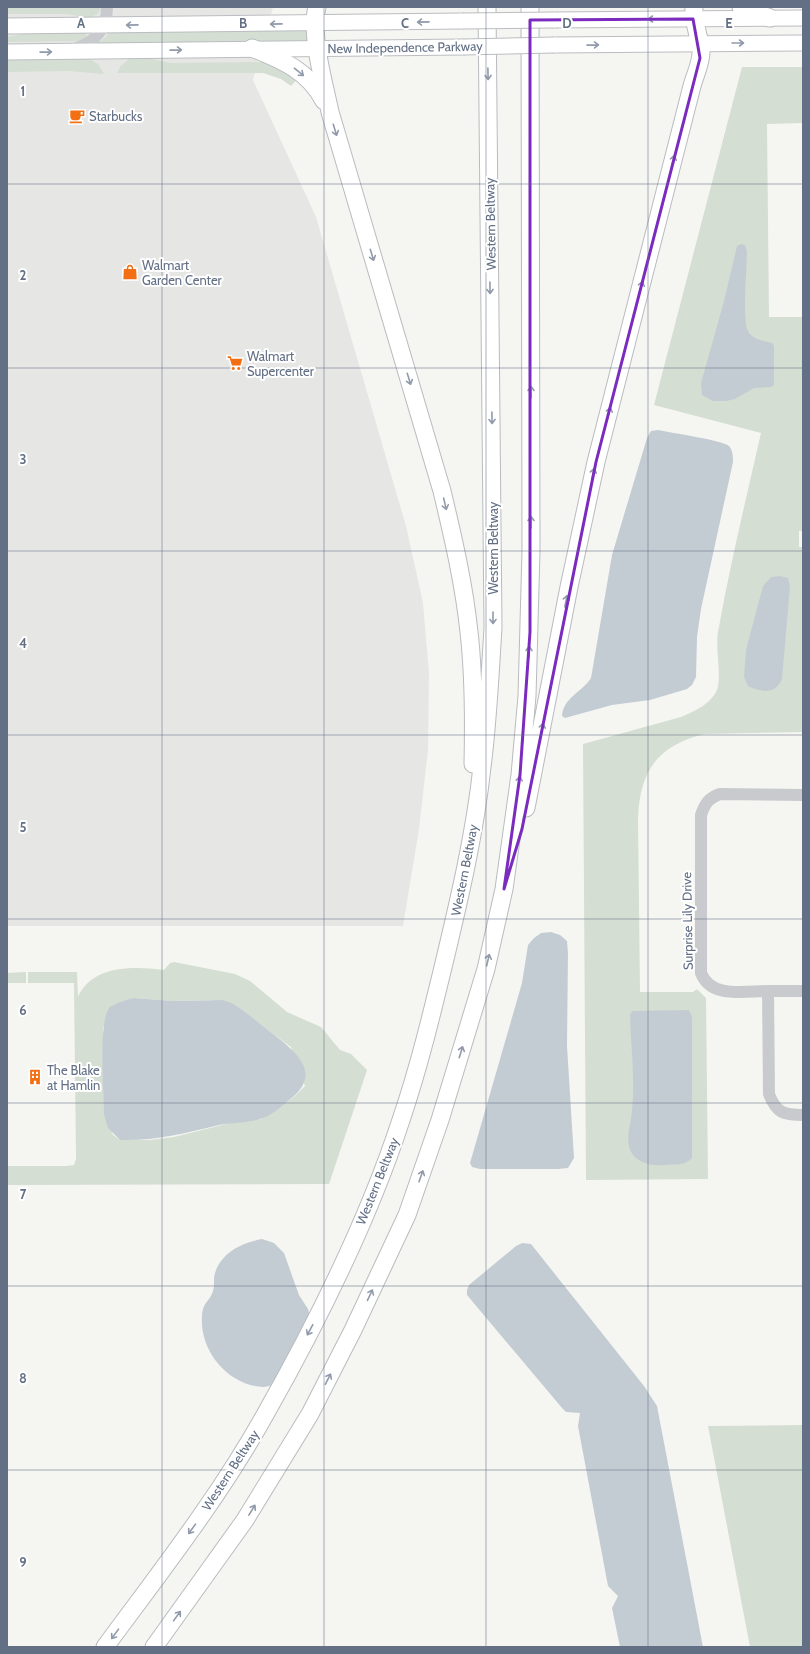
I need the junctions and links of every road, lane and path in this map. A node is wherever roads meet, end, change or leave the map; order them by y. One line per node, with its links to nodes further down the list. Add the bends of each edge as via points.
1 (107, 7): 9 (street)
2 (487, 7): 19 (highway, Western Beltway, one-way to 19, via 493,628 487,729)
3 (530, 7): 20 (highway, one-way to 3, via 520,775 530,632)
4 (741, 7): 7 (highway)
5 (694, 13): 6 (main road, New Independence Parkway, one-way to 6, bridge, via 553,20 462,21); 7 (main road, New Independence Parkway); 11 (highway)
6 (316, 15): 9 (main road, New Independence Parkway, one-way to 9); 14 (highway)
7 (770, 18): 8 (main road, New Independence Parkway)
8 (803, 18)
9 (105, 25): 10 (main road, New Independence Parkway); 16 (street, via 92,41)
10 (7, 26)
11 (699, 43): 12 (main road, New Independence Parkway, one-way to 12); 14 (main road, New Independence Parkway, one-way to 11, bridge); 20 (highway, one-way to 11, via 522,829 596,462 700,58)
12 (803, 43)
13 (252, 48): 14 (main road, New Independence Parkway); 16 (main road, New Independence Parkway, one-way to 13); 17 (highway, one-way to 17, via 284,61 298,70 312,83)
14 (318, 48): 17 (highway)
15 (7, 52): 16 (main road, New Independence Parkway, one-way to 16)
16 (67, 52)
17 (330, 112): 19 (highway, one-way to 19, via 442,491 456,551 469,631 472,673)
18 (803, 795): 21 (street, Surprise Lily Drive, via 720,794 705,804 701,814 701,973 704,981 710,987 723,992)
19 (472, 836): 24 (highway, Western Beltway, one-way to 24, via 431,1019 401,1121 365,1214 328,1296 266,1414 212,1499)
20 (504, 890): 25 (highway, one-way to 20, via 245,1520 310,1414 407,1215 440,1120 486,969)
21 (768, 991): 22 (street); 23 (street, via 769,1094 774,1106 790,1115)
22 (803, 991)
23 (803, 1115)
24 (105, 1647)
25 (154, 1647)

